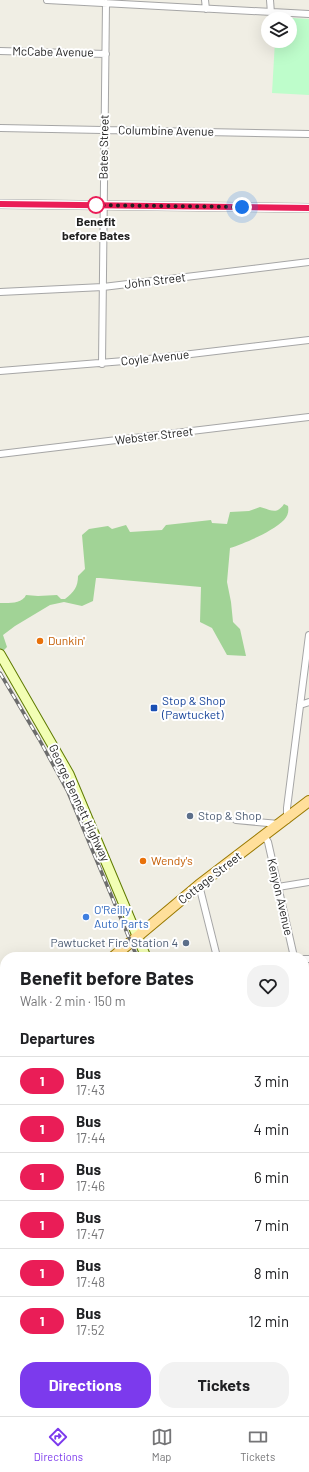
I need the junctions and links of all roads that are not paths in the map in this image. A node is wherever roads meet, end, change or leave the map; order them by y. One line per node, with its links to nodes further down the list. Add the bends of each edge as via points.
1 (47, 0): 4 (street)
2 (205, 0): 6 (street)
3 (270, 0): 8 (street)
4 (81, 1): 5 (street)
5 (106, 3): 6 (street); 12 (street, Bates Street)
6 (206, 9): 7 (street)
7 (261, 12)
8 (271, 12)
9 (297, 14): 10 (street)
10 (309, 14)
11 (0, 51): 12 (street, McCabe Avenue)
12 (106, 54): 14 (street, Bates Street)
13 (0, 128): 14 (street, Columbine Avenue)
14 (104, 130): 15 (street, Columbine Avenue); 17 (street, Bates Street)
15 (309, 134)
16 (0, 204): 17 (street)
17 (104, 205): 18 (street); 20 (street, Bates Street)
18 (309, 208)
19 (309, 262): 20 (street, John Street)
20 (103, 287): 21 (street, John Street); 23 (street, Bates Street)
21 (0, 292)
22 (309, 340): 23 (street, Coyle Avenue)
23 (102, 364): 24 (street, Coyle Avenue)
24 (0, 372)
25 (309, 417): 26 (street, Webster Street)
26 (0, 454)
27 (309, 635): 30 (street)
28 (0, 654): 38 (main road, George Bennett Highway, via 69,774)
29 (309, 702): 30 (street)
30 (300, 705): 33 (street)
31 (309, 801): 33 (main road, Cottage Street)
32 (236, 820): 33 (street)
33 (284, 822): 34 (main road, Cottage Street)
34 (265, 837): 36 (main road, Cottage Street); 37 (street, Kenyon Avenue)
35 (309, 882): 37 (street)
36 (199, 885): 38 (main road, Cottage Street); 41 (street)
37 (278, 887): 42 (street, Kenyon Avenue)
38 (138, 937): 39 (main road, Cottage Street); 40 (main road, George Bennett Highway)
39 (119, 952)
40 (144, 952)
41 (216, 952)
42 (293, 952)

